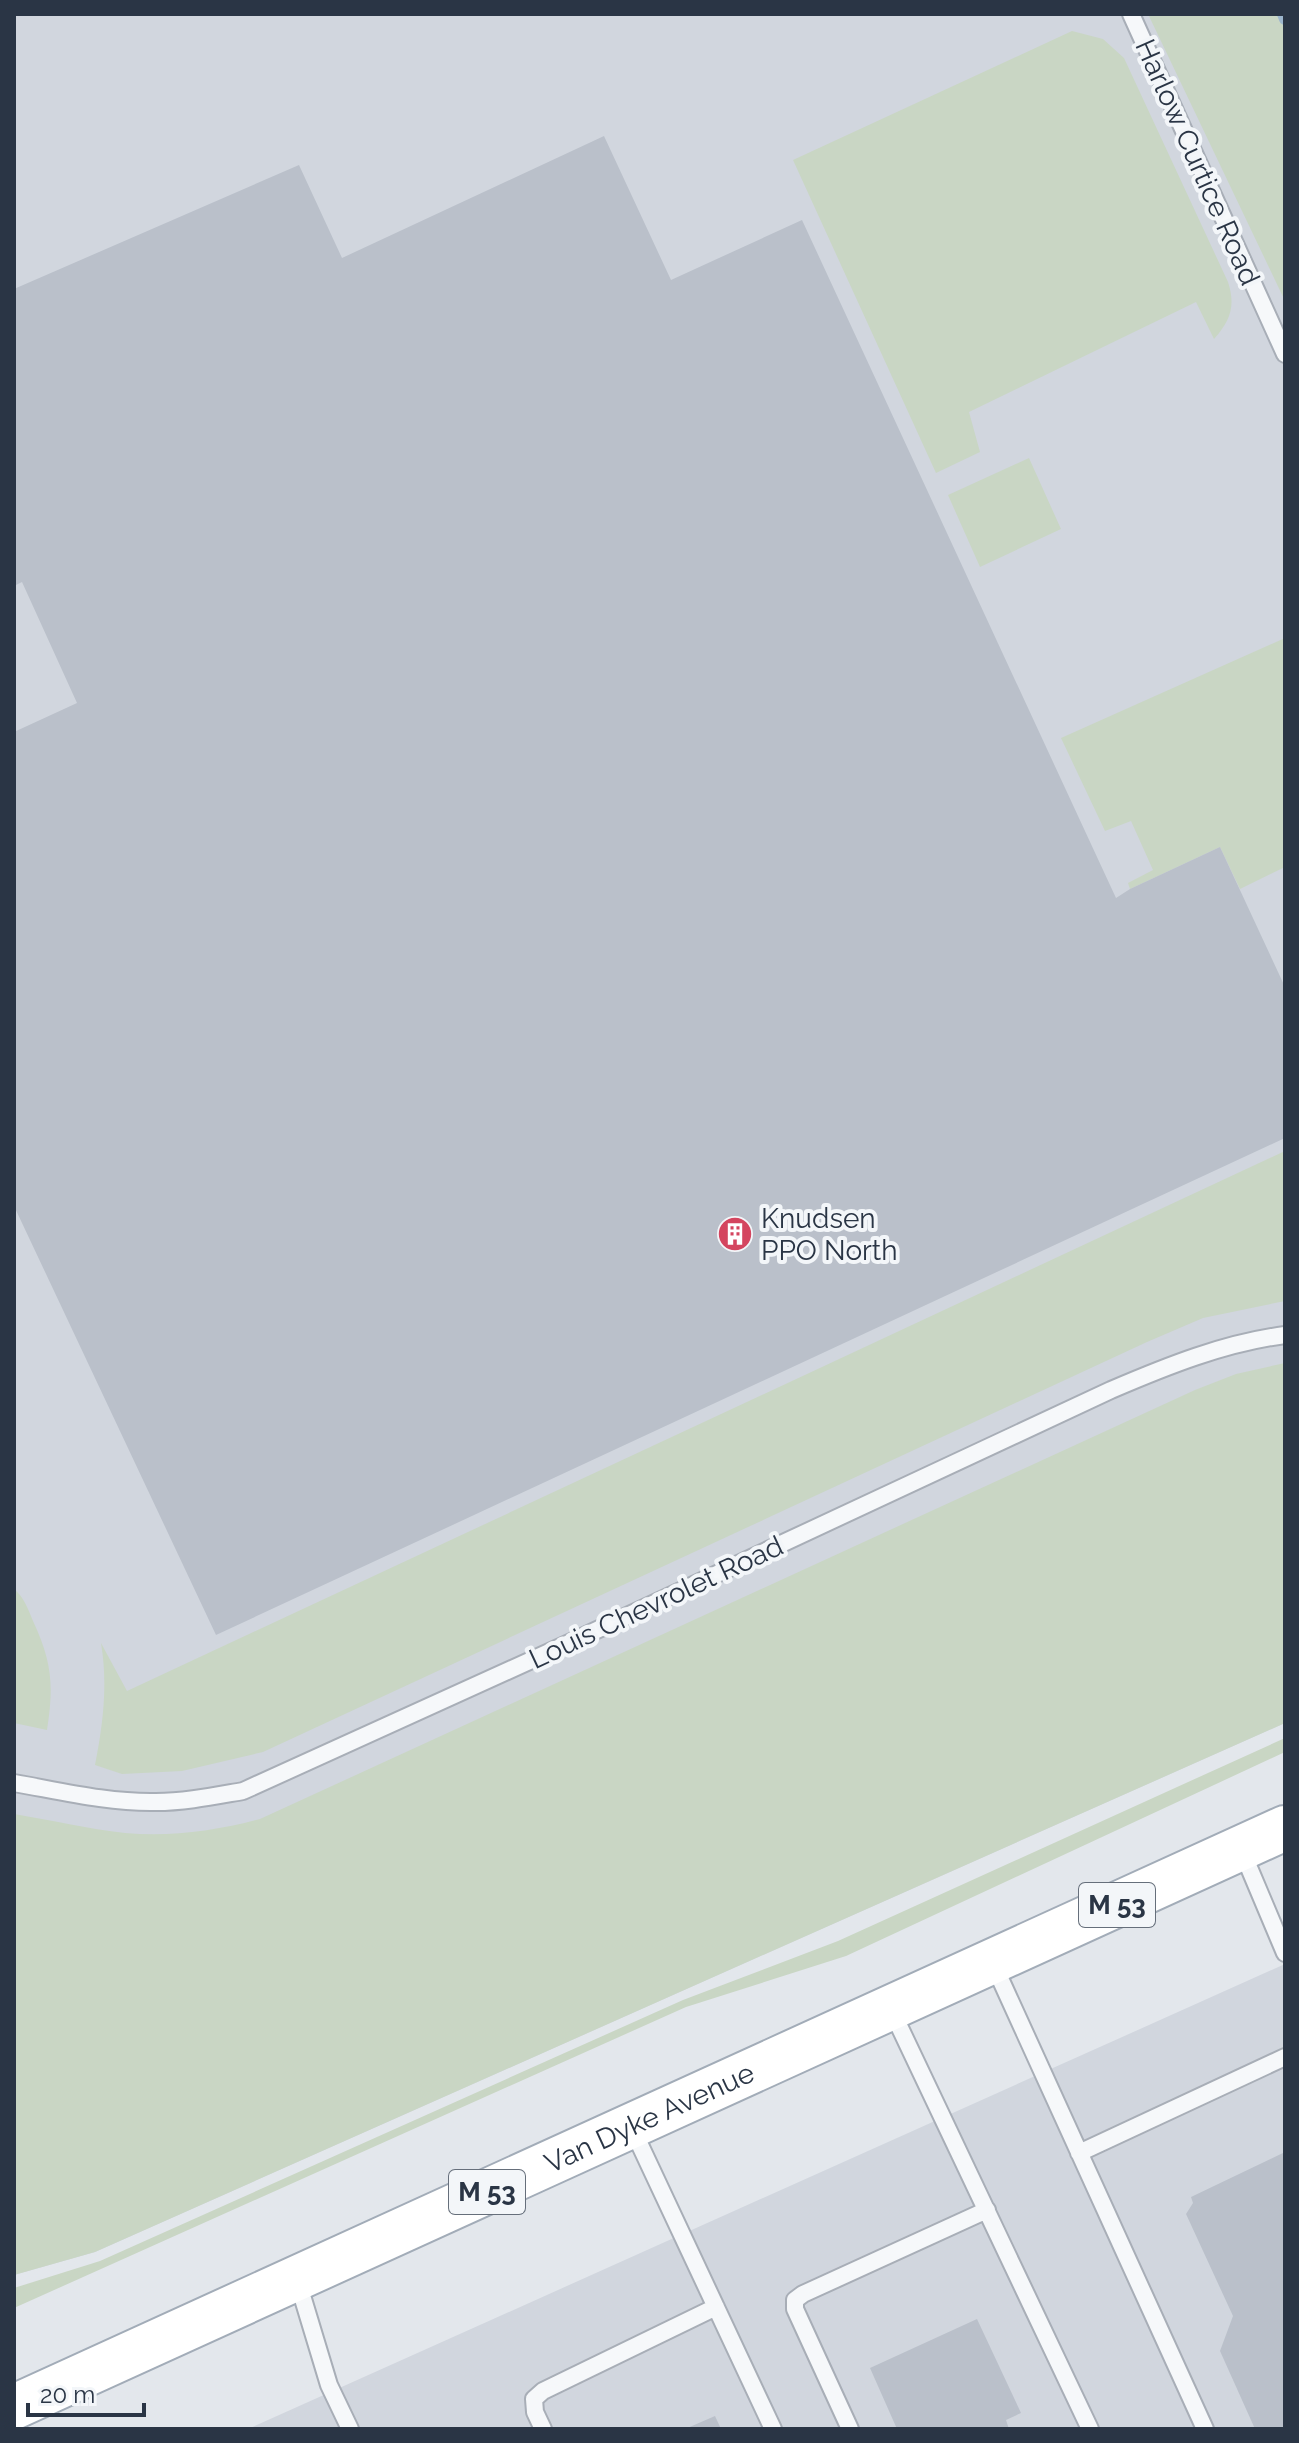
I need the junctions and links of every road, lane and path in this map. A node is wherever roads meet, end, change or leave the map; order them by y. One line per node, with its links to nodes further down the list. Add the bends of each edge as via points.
1 (1131, 14): 2 (lane, Harlow Curtice Road)
2 (1285, 354)
3 (1285, 1335): 4 (lane, Louis Chevrolet Road, via 1214,1351 1111,1390 243,1791 154,1803)
4 (14, 1783)
5 (1285, 1828): 6 (main road, Van Dyke Avenue / M 53)
6 (1241, 1849): 7 (lane); 8 (main road, Van Dyke Avenue / M 53)
7 (1285, 1953)
8 (992, 1962): 9 (main road, Van Dyke Avenue / M 53); 12 (lane)
9 (890, 2008): 11 (main road, Van Dyke Avenue / M 53); 13 (lane)
10 (1285, 2057): 12 (lane)
11 (631, 2126): 14 (main road, Van Dyke Avenue / M 53); 15 (lane)
12 (1079, 2153): 22 (lane)
13 (987, 2210): 20 (lane, via 795,2300); 21 (lane)
14 (296, 2278): 16 (main road, Van Dyke Avenue / M 53); 17 (lane, via 329,2385)
15 (716, 2307): 18 (lane, via 543,2391 534,2399); 19 (lane)
16 (14, 2407)
17 (350, 2429)
18 (543, 2429)
19 (773, 2429)
20 (850, 2429)
21 (1090, 2429)
22 (1205, 2429)

